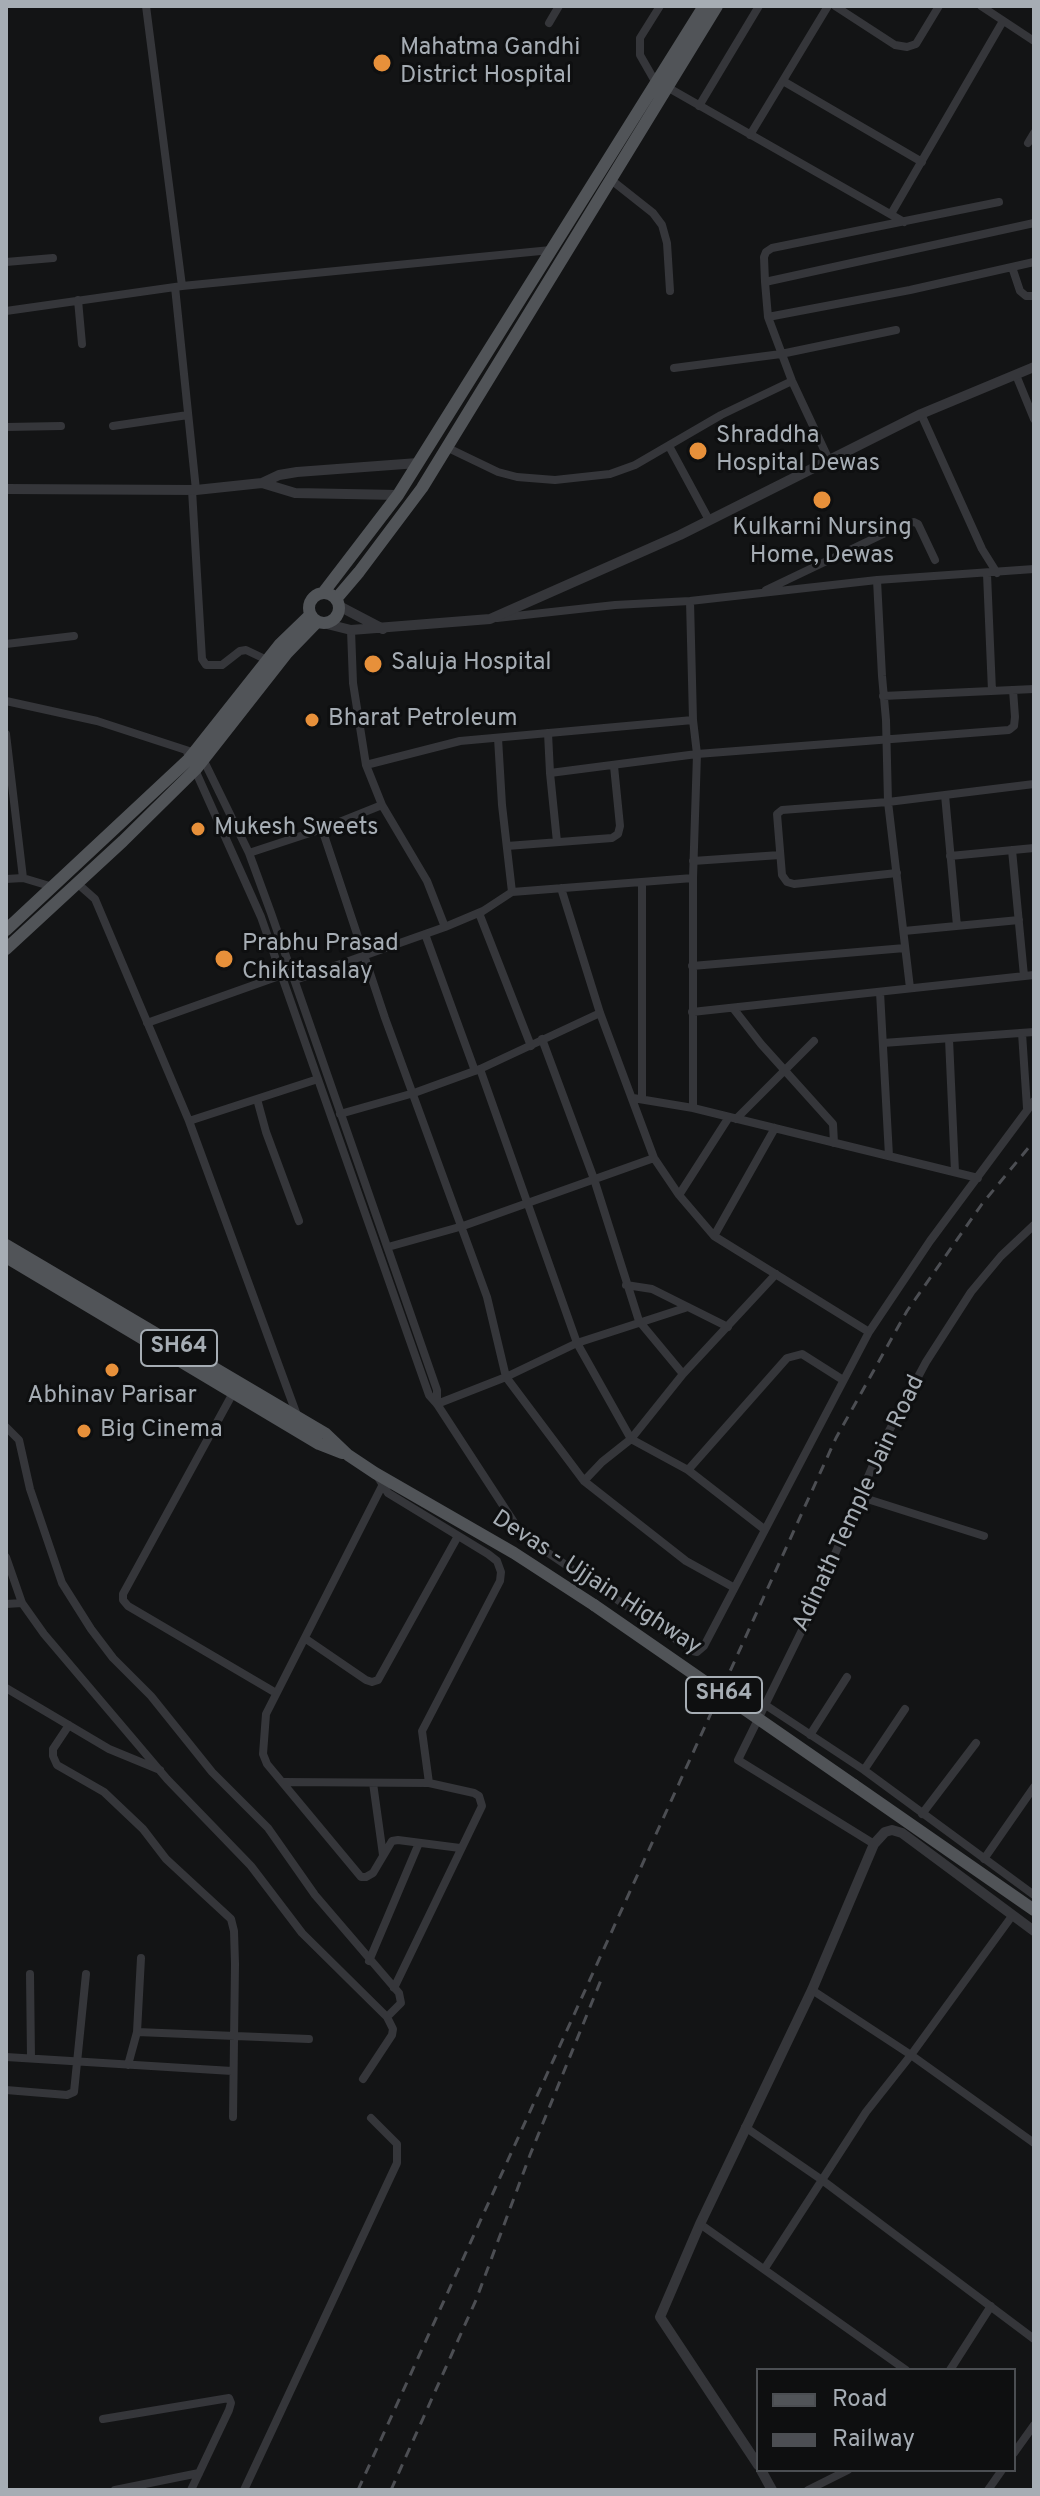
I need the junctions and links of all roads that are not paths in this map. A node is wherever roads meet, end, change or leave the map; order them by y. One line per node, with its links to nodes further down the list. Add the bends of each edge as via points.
1 (146, 6): 32 (street)
2 (559, 6): 12 (street)
3 (660, 6): 15 (street, via 640,38 640,55)
4 (704, 6): 15 (main road)
5 (717, 6): 15 (main road)
6 (759, 6): 16 (street)
7 (828, 6): 14 (street)
8 (835, 6): 9 (street, via 895,45 907,47 916,44)
9 (939, 6)
10 (981, 6): 11 (street)
11 (1003, 21): 13 (street); 20 (street)
12 (549, 23)
13 (1034, 41)
14 (783, 81): 18 (street); 20 (street)
15 (662, 85): 16 (street); 21 (main road); 26 (main road)
16 (699, 106): 18 (street)
17 (1034, 133): 19 (street)
18 (750, 135): 23 (street)
19 (1028, 143)
20 (922, 162): 23 (street)
21 (610, 179): 33 (street, via 662,225); 52 (main road)
22 (999, 202): 24 (street)
23 (891, 214): 24 (street)
24 (904, 222): 31 (street, via 772,248 764,257)
25 (1034, 223): 31 (street)
26 (552, 250): 32 (street); 54 (main road)
27 (53, 258): 28 (street)
28 (6, 262)
29 (1034, 262): 30 (street)
30 (1012, 267): 34 (street, via 1020,291); 37 (street)
31 (765, 282): 37 (street)
32 (179, 286): 35 (street); 46 (street)
33 (670, 291)
34 (1034, 296)
35 (78, 300): 36 (street); 39 (street)
36 (6, 311)
37 (768, 317): 40 (street)
38 (896, 330): 40 (street)
39 (82, 344)
40 (781, 354): 42 (street); 44 (street)
41 (1034, 367): 43 (street)
42 (674, 368)
43 (1016, 375): 45 (street); 47 (street)
44 (792, 381): 51 (street); 53 (street)
45 (921, 414): 53 (street); 62 (street)
46 (188, 415): 49 (street); 57 (street)
47 (1034, 419)
48 (61, 426): 50 (street)
49 (113, 426)
50 (6, 427)
51 (669, 446): 52 (street, via 610,474 555,480 498,472); 59 (street)
52 (446, 447): 67 (main road)
53 (829, 460): 59 (street)
54 (418, 463): 55 (street, via 297,472); 58 (main road)
55 (262, 483): 57 (street); 58 (street, via 295,493)
56 (6, 489): 57 (street)
57 (194, 490): 74 (street, via 202,659 215,667 246,650)
58 (398, 495): 64 (main road)
59 (709, 520): 68 (street)
60 (935, 560): 65 (street, via 914,522)
61 (1034, 569): 62 (street)
62 (992, 573): 63 (street); 77 (street)
63 (877, 580): 65 (street); 78 (street)
64 (323, 593): 67 (main road); 69 (main road, via 311,599 308,610)
65 (759, 593): 66 (street)
66 (690, 601): 68 (street); 80 (street)
67 (338, 602): 69 (main road, via 334,620); 70 (street)
68 (490, 619): 70 (street)
69 (318, 620): 71 (street); 74 (main road); 86 (main road)
70 (383, 629): 71 (street)
71 (351, 630): 87 (street)
72 (74, 636): 73 (street)
73 (6, 644)
74 (267, 660): 86 (main road)
75 (1034, 689): 76 (street)
76 (1013, 690): 77 (street); 84 (street, via 1015,717 1009,730)
77 (992, 691): 78 (street)
78 (883, 696): 84 (street)
79 (6, 701): 86 (street, via 97,721)
80 (693, 720): 81 (street); 85 (street)
81 (548, 733): 83 (street); 89 (street)
82 (6, 734): 104 (street)
83 (498, 738): 87 (street, via 460,741); 96 (street)
84 (887, 739): 85 (street); 92 (street)
85 (697, 754): 88 (street); 102 (street)
86 (194, 758): 99 (street); 108 (main road); 109 (main road); 123 (street)
87 (366, 765): 93 (street)
88 (614, 766): 89 (street); 95 (street, via 618,834)
89 (550, 773): 95 (street)
90 (1034, 784): 91 (street)
91 (945, 795): 92 (street); 101 (street)
92 (888, 802): 100 (street, via 782,810 776,820); 103 (street)
93 (382, 805): 94 (street); 115 (street, via 427,881)
94 (322, 829): 99 (street); 121 (street)
95 (557, 842): 96 (street)
96 (507, 846): 111 (street)
97 (1034, 848): 98 (street)
98 (1012, 850): 101 (street); 113 (street)
99 (249, 853): 125 (street)
100 (780, 855): 102 (street); 103 (street, via 782,875 794,884)
101 (950, 856): 114 (street)
102 (693, 861): 105 (street)
103 (897, 873): 117 (street)
104 (23, 878): 106 (street); 109 (street)
105 (693, 878): 107 (street); 122 (street)
106 (6, 879)
107 (642, 882): 110 (street); 144 (street)
108 (78, 884): 120 (main road); 131 (street, via 95,899)
109 (54, 887): 116 (main road)
110 (561, 888): 111 (street); 130 (street)
111 (512, 892): 112 (street)
112 (479, 913): 115 (street); 138 (street)
113 (1019, 920): 114 (street); 124 (street)
114 (957, 926): 117 (street)
115 (445, 927): 118 (street)
116 (6, 930)
117 (904, 931): 119 (street)
118 (425, 934): 121 (street); 139 (street)
119 (905, 948): 122 (street); 126 (street)
120 (6, 949)
121 (366, 955): 125 (street); 142 (street)
122 (692, 966): 129 (street)
123 (282, 975): 131 (street); 141 (street)
124 (1029, 975): 126 (street)
125 (295, 980): 147 (street)
126 (910, 988): 127 (street)
127 (880, 992): 128 (street); 137 (street)
128 (733, 1008): 129 (street); 140 (street)
129 (692, 1012): 146 (street)
130 (600, 1013): 134 (street); 144 (street)
131 (147, 1023): 149 (street)
132 (1034, 1032): 133 (street)
133 (1022, 1033): 135 (street); 145 (street)
134 (542, 1039): 138 (street); 156 (street)
135 (949, 1039): 137 (street); 154 (street)
136 (814, 1041): 140 (street)
137 (883, 1043): 152 (street)
138 (531, 1046): 139 (street)
139 (477, 1070): 142 (street); 158 (street)
140 (784, 1070): 148 (street); 151 (street, via 833,1124)
141 (318, 1079): 143 (street); 177 (street, via 429,1395)
142 (414, 1093): 147 (street); 161 (street)
143 (257, 1099): 149 (street); 159 (street)
144 (638, 1099): 146 (street); 153 (street)
145 (1030, 1104): 155 (street)
146 (693, 1108): 148 (street)
147 (340, 1114): 164 (street)
148 (732, 1118): 150 (street); 157 (street)
149 (189, 1121): 178 (street)
150 (775, 1128): 151 (street); 162 (street)
151 (834, 1143): 152 (street)
152 (889, 1156): 154 (street)
153 (654, 1158): 156 (street); 157 (street)
154 (955, 1172): 155 (street)
155 (978, 1178): 171 (street)
156 (594, 1179): 158 (street); 167 (street)
157 (679, 1195): 162 (street)
158 (528, 1203): 161 (street); 172 (street)
159 (299, 1221)
160 (1034, 1225): 186 (street, Adinath Temple Jain Road, via 971,1292 926,1362 882,1444)
161 (463, 1226): 164 (street); 174 (street)
162 (714, 1236): 166 (street)
163 (6, 1245): 178 (main road, Devas - Ujjain Highway / SH64)
164 (388, 1247): 177 (street, via 437,1390)
165 (6, 1257): 176 (main road, Devas - Ujjain Highway / SH64)
166 (776, 1274): 170 (street); 171 (street)
167 (626, 1285): 168 (street, via 652,1289); 169 (street)
168 (688, 1307): 169 (street); 170 (street)
169 (639, 1321): 172 (street); 173 (street)
170 (728, 1327): 173 (street)
171 (869, 1332): 175 (street)
172 (577, 1343): 174 (street); 180 (street)
173 (683, 1374): 180 (street)
174 (506, 1377): 177 (street); 184 (street)
175 (843, 1380): 182 (street, via 802,1354 787,1358); 187 (street)
176 (233, 1393): 181 (main road, Devas - Ujjain Highway / SH64, via 319,1444); 197 (street, via 123,1600)
177 (437, 1404): 191 (street, via 519,1530 688,1649 697,1652 704,1646)
178 (299, 1419): 181 (main road, Devas - Ujjain Highway / SH64)
179 (6, 1427): 220 (street, via 19,1440 33,1501 62,1583 91,1629 212,1772 268,1828)
180 (631, 1439): 182 (street); 184 (street)
181 (348, 1455): 183 (main road, Devas - Ujjain Highway / SH64)
182 (688, 1470): 187 (street)
183 (375, 1473): 185 (street); 216 (main road, Devas - Ujjain Highway / SH64, bridge, via 594,1605)
184 (584, 1481): 191 (street, via 686,1561)
185 (382, 1486): 188 (street); 194 (street)
186 (861, 1497): 189 (street); 198 (street, Adinath Temple Jain Road)
187 (764, 1529): 191 (street)
188 (458, 1536): 194 (street, via 378,1680 366,1680); 207 (street, via 497,1561 500,1581 426,1719 421,1742)
189 (984, 1536)
190 (6, 1557): 192 (street)
191 (733, 1587)
192 (22, 1603): 193 (street); 203 (street)
193 (6, 1604)
194 (306, 1639): 197 (street)
195 (847, 1677): 201 (street)
196 (6, 1688): 200 (street)
197 (276, 1693): 205 (street, via 266,1714 263,1749 267,1764)
198 (767, 1706): 201 (street); 211 (street, Adinath Temple Jain Road, via 738,1760)
199 (905, 1709): 204 (street)
200 (69, 1725): 203 (street); 227 (street, via 53,1749 57,1765 104,1792 231,1919)
201 (810, 1735): 204 (street)
202 (976, 1743): 209 (street)
203 (160, 1770): 225 (street, via 251,1866 302,1933)
204 (864, 1770): 209 (street)
205 (284, 1782): 206 (street); 213 (street, via 361,1877 373,1873)
206 (373, 1783): 207 (street); 213 (street)
207 (429, 1783): 212 (street, via 479,1796 482,1806)
208 (1034, 1787): 214 (street)
209 (922, 1814): 214 (street)
210 (419, 1843): 212 (street); 213 (street, via 392,1841); 220 (street)
211 (874, 1844): 217 (street, via 885,1832 902,1833); 224 (street)
212 (460, 1848): 223 (street)
213 (383, 1856)
214 (984, 1859): 215 (street)
215 (1034, 1895)
216 (1034, 1910)
217 (1012, 1916): 218 (street); 229 (street)
218 (1034, 1931)
219 (141, 1958): 226 (street)
220 (369, 1961): 223 (street)
221 (30, 1974): 231 (street)
222 (86, 1974): 232 (street)
223 (394, 1988): 225 (street, via 401,2003)
224 (812, 1990): 229 (street); 239 (street)
225 (387, 2017): 235 (street, via 392,2035)
226 (137, 2032): 227 (street); 233 (street)
227 (234, 2035): 228 (street); 234 (street)
228 (309, 2039)
229 (911, 2055): 240 (street); 241 (street)
230 (6, 2057): 231 (street)
231 (31, 2058): 232 (street)
232 (77, 2062): 233 (street); 236 (street, via 76,2087 67,2095)
233 (128, 2065): 234 (street)
234 (232, 2071): 237 (street)
235 (363, 2079)
236 (6, 2090)
237 (233, 2117)
238 (371, 2118): 258 (street, via 397,2144 397,2163)
239 (745, 2127): 241 (street); 242 (street)
240 (1034, 2143)
241 (822, 2180): 243 (street); 244 (street)
242 (700, 2224): 243 (street); 251 (street, via 660,2317)
243 (765, 2268): 246 (street)
244 (991, 2306): 245 (street); 247 (street)
245 (1034, 2339)
246 (903, 2368)
247 (951, 2368)
248 (103, 2419): 255 (street, via 229,2398 229,2410)
249 (1034, 2425): 250 (street)
250 (1016, 2450)
251 (756, 2462)
252 (762, 2472): 259 (street)
253 (844, 2472): 260 (street)
254 (1001, 2472): 261 (street)
255 (199, 2473): 256 (street); 257 (street)
256 (115, 2490)
257 (191, 2490)
258 (244, 2490)
259 (772, 2490)
260 (808, 2490)
261 (988, 2490)

